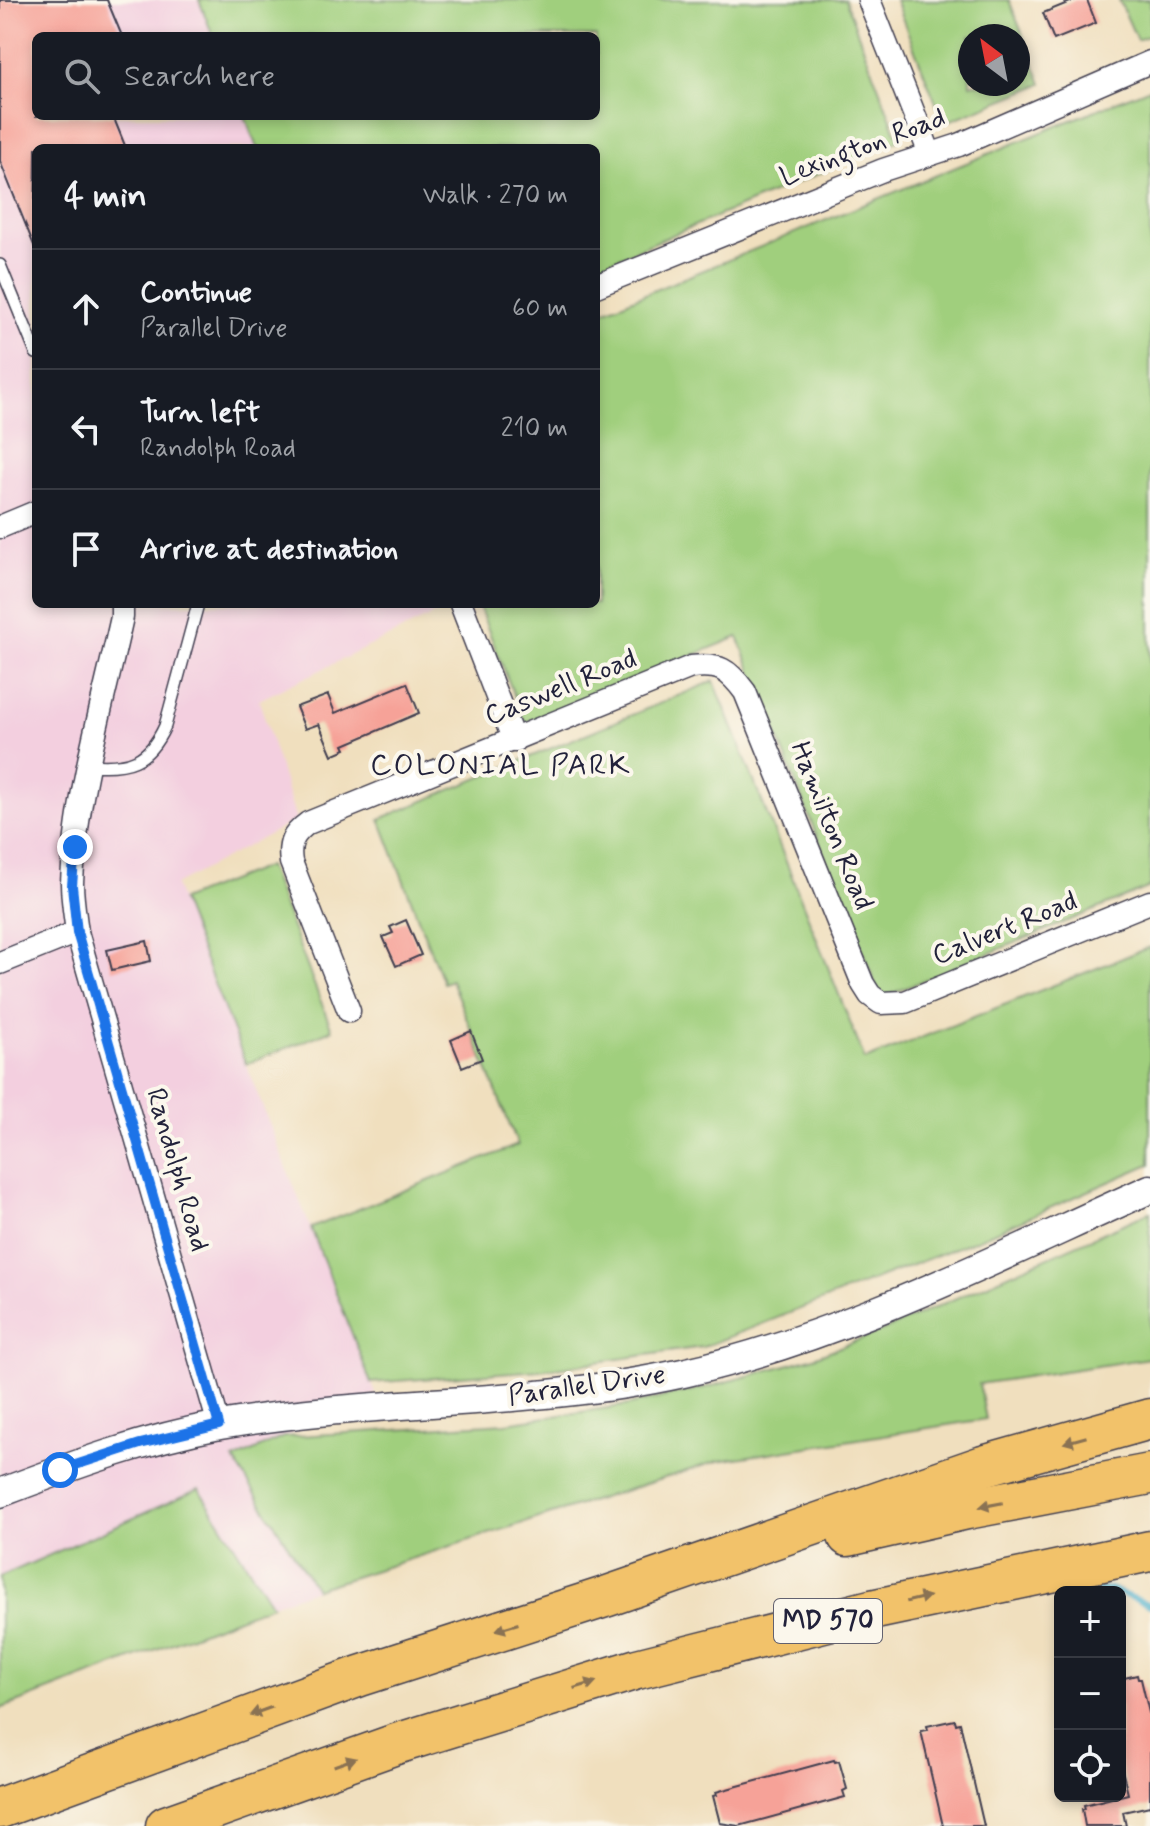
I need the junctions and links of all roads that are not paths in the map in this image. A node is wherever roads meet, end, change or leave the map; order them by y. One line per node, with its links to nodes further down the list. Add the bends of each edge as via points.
1 (869, 0): 3 (street)
2 (1150, 62): 3 (street, Lexington Road)
3 (930, 154): 5 (street, Lexington Road)
4 (0, 265): 6 (lane)
5 (600, 284)
6 (32, 343)
7 (122, 608): 12 (street, Randolph Road)
8 (197, 608): 12 (lane, via 156,744 129,764)
9 (463, 608): 11 (street)
10 (726, 670): 11 (street, Caswell Road, via 691,667); 16 (street, Hamilton Road, via 745,692 863,984)
11 (514, 741): 17 (street, Caswell Road, via 308,823 292,838 291,862)
12 (90, 765): 14 (street, Randolph Road, via 75,847)
13 (1150, 902): 16 (street, Calvert Road, via 905,1002)
14 (77, 932): 15 (street); 20 (street, Randolph Road)
15 (0, 963)
16 (881, 1003)
17 (349, 1011)
18 (1150, 1189): 20 (street, Parallel Drive, via 843,1324 684,1373 586,1391)
19 (1150, 1419): 24 (highway, one-way to 24, via 983,1466)
20 (219, 1425): 22 (street, Parallel Drive, via 140,1444)
21 (1150, 1474): 24 (highway, one-way to 24, via 967,1509)
22 (0, 1493)
23 (1150, 1551): 26 (highway, MD 570, one-way to 23, via 410,1739 637,1669 900,1603)
24 (608, 1596): 25 (highway, one-way to 25, via 360,1676)
25 (0, 1808)
26 (166, 1826)

